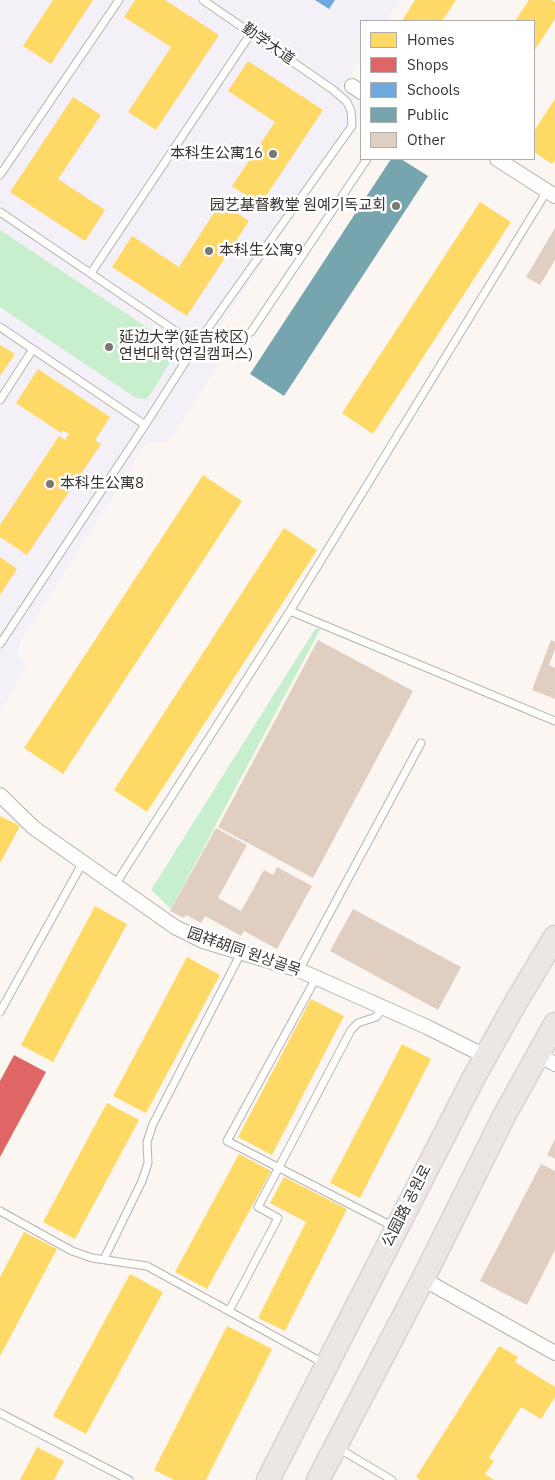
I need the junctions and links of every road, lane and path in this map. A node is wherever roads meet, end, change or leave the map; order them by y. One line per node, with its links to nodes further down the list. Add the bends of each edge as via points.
1 (119, 0): 6 (lane)
2 (203, 0): 3 (lane, 勤学大道)
3 (251, 33): 9 (lane); 12 (lane, 勤学大道, via 347,102 352,126)
4 (366, 160): 11 (lane)
5 (499, 160): 7 (street)
6 (0, 176)
7 (551, 193): 16 (lane)
8 (0, 212): 9 (lane)
9 (91, 273): 12 (lane)
10 (0, 327): 13 (lane)
11 (251, 332)
12 (196, 345): 15 (lane, 勤学大道)
13 (33, 349): 14 (lane); 15 (lane)
14 (0, 400)
15 (145, 425): 17 (lane, 勤学大道)
16 (290, 611): 18 (lane); 22 (lane)
17 (0, 644)
18 (555, 721)
19 (421, 743): 25 (lane)
20 (0, 795): 21 (street, 园祥胡同 원상골목, via 34,828)
21 (83, 862): 22 (street, 园祥胡同 원상골목); 28 (lane)
22 (115, 885): 24 (street, 园祥胡同 원상골목, via 175,928)
23 (555, 937): 30 (main road, 公园路 공원로)
24 (241, 953): 25 (street, 园祥胡同 원상골목); 35 (lane, via 153,1124 142,1181)
25 (299, 970): 26 (street, 园祥胡同 원상골목)
26 (316, 978): 27 (street, 园祥胡同 원상골목); 32 (lane, via 227,1141)
27 (383, 1008): 30 (street, 园祥胡同 원상골목); 32 (lane, via 376,1017 358,1023 351,1030)
28 (0, 1012)
29 (555, 1024): 31 (main road)
30 (485, 1056): 34 (main road, 公园路 공원로)
31 (546, 1059): 36 (main road, via 504,1116)
32 (278, 1168): 34 (lane); 37 (lane, via 258,1208 278,1218)
33 (0, 1211): 35 (lane, via 72,1252)
34 (396, 1228): 39 (main road, 公园路 공원로)
35 (104, 1259): 37 (lane, via 147,1266)
36 (423, 1279): 38 (street); 41 (main road)
37 (228, 1311): 39 (lane)
38 (555, 1353)
39 (326, 1365): 43 (main road, 公园路 공원로)
40 (0, 1413): 42 (lane)
41 (336, 1447): 44 (main road); 45 (lane)
42 (129, 1480)
43 (268, 1480)
44 (318, 1480)
45 (392, 1480)

